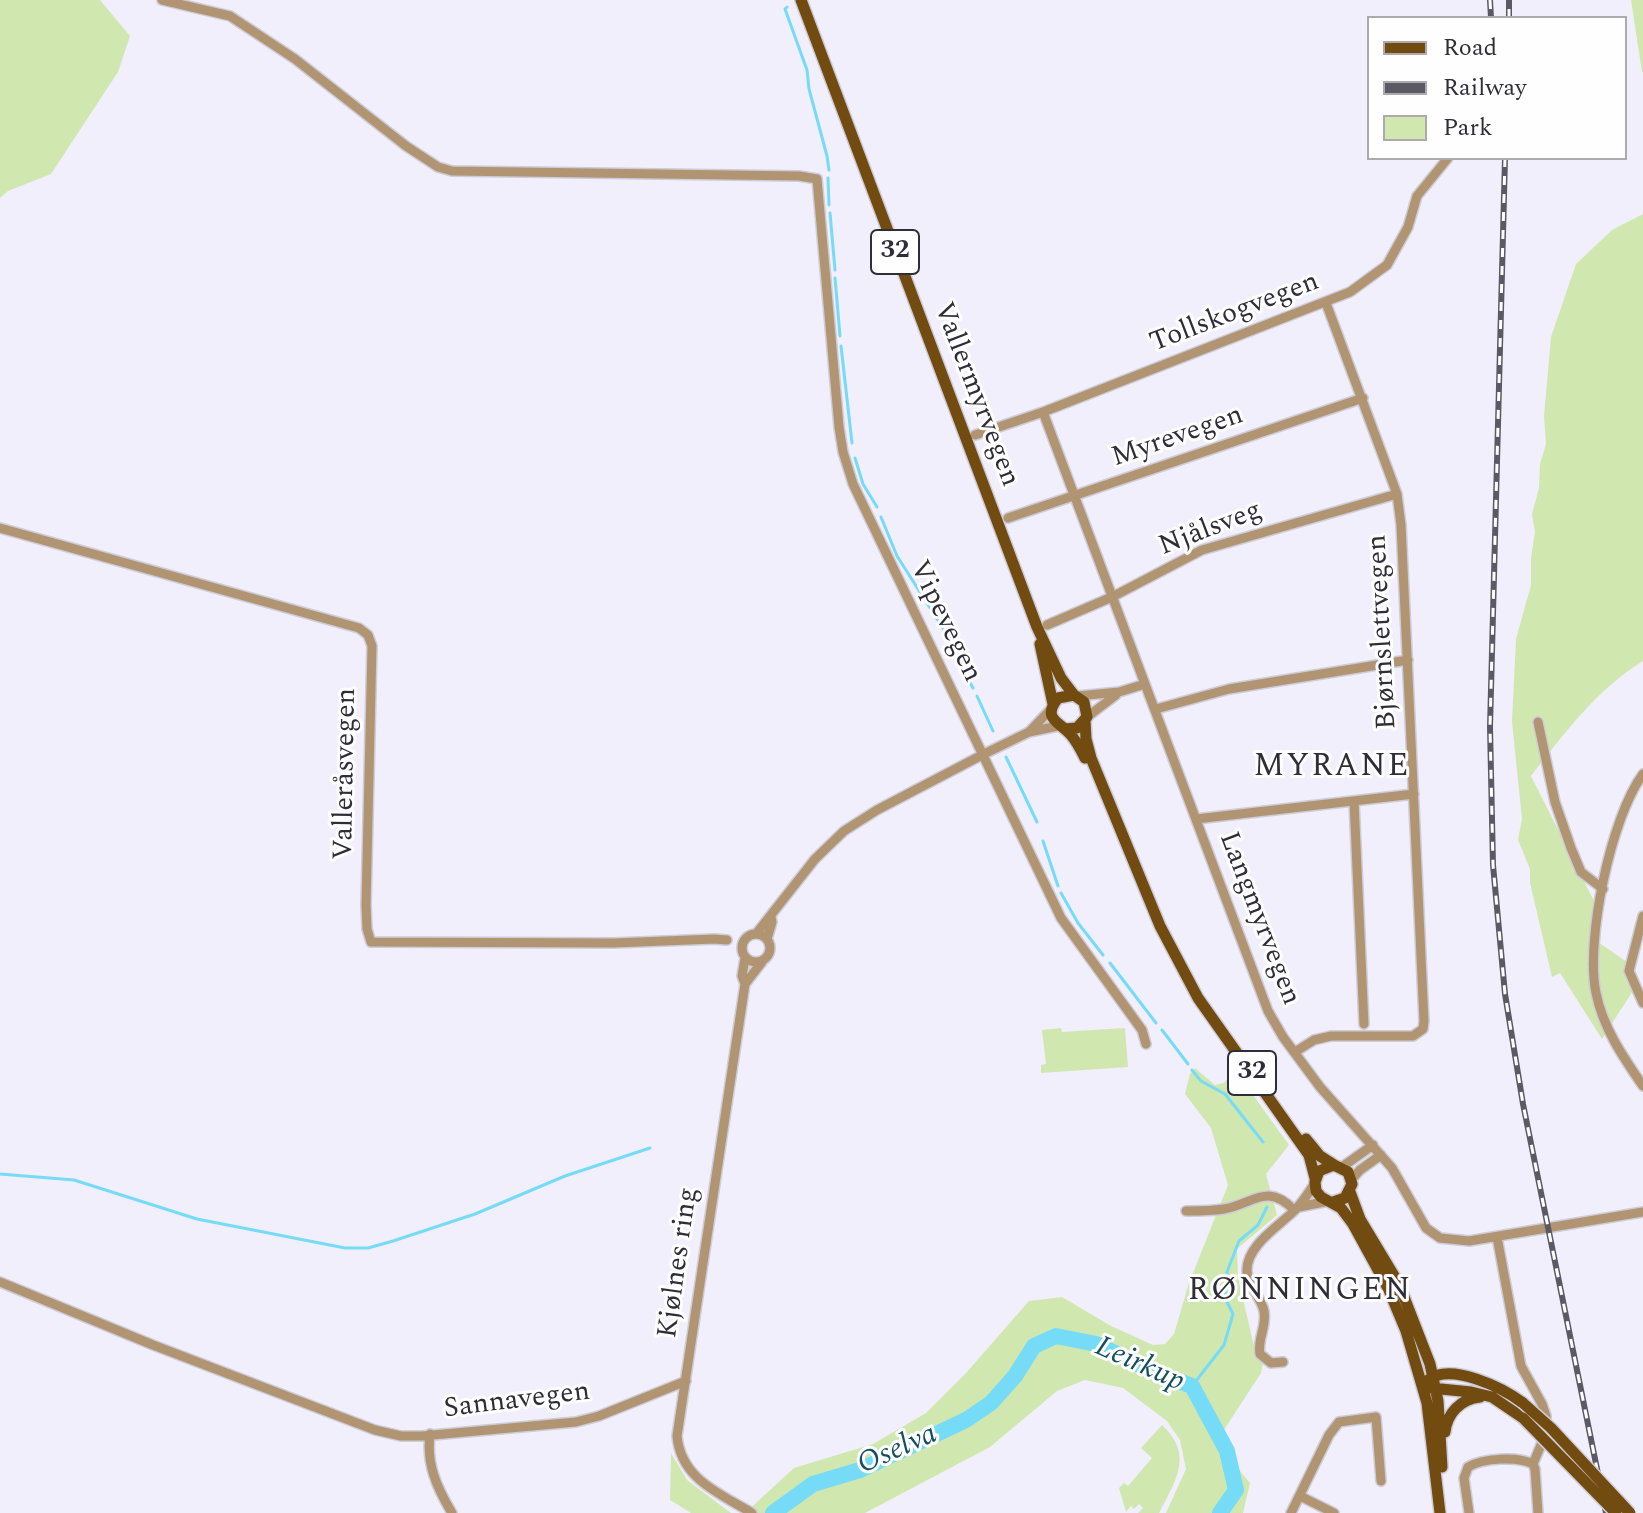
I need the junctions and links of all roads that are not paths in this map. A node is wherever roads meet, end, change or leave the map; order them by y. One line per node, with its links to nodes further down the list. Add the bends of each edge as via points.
1 (162, 0): 24 (street, Vipevegen, via 230,16 295,59 406,146 452,171 817,179 835,391 848,468)
2 (801, 0): 13 (main road, Vallermyrvegen / 32)
3 (1446, 160): 4 (street, Tollskogvegen, via 1417,196 1408,227 1387,265)
4 (1326, 303): 5 (street, Bjørnslettvegen); 6 (street, Tollskogvegen)
5 (1363, 398): 8 (street, Bjørnslettvegen); 9 (street, Myrevegen)
6 (1043, 412): 7 (street, Tollskogvegen); 9 (street, Langmyrvegen)
7 (975, 435)
8 (1397, 494): 12 (street, Njålsveg, via 1202,550); 14 (street, Bjørnslettvegen)
9 (1074, 497): 10 (street, Myrevegen); 12 (street, Langmyrvegen)
10 (1008, 518)
11 (0, 528): 35 (street, Valleråsvegen, via 359,628 368,635 372,646 366,905 371,942)
12 (1112, 597): 13 (street, Njålsveg); 15 (street, Langmyrvegen)
13 (1042, 626): 17 (main road, Vallermyrvegen / 32, via 1061,678); 18 (main road, Vallermyrvegen / 32)
14 (1408, 660): 19 (street, via 1229,689); 26 (street, Bjørnslettvegen)
15 (1145, 684): 16 (street); 19 (street, Langmyrvegen)
16 (1119, 692): 17 (street); 20 (street)
17 (1076, 696): 18 (main road, via 1062,696); 20 (main road, 32, via 1086,705)
18 (1053, 706): 22 (main road, 32, via 1053,720); 23 (street)
19 (1156, 709): 28 (street, Langmyrvegen)
20 (1086, 718): 22 (main road, via 1077,728); 29 (main road, 32, via 1088,749)
21 (1538, 722): 30 (street, via 1571,848 1581,872)
22 (1062, 728): 23 (street); 29 (main road, 32, via 1082,751)
23 (1029, 732): 24 (street)
24 (984, 754): 32 (street, via 844,831 783,896); 42 (street, Vipevegen, via 1061,918 1142,1030)
25 (1643, 774): 30 (street, via 1620,819)
26 (1414, 794): 27 (street); 43 (street, Bjørnslettvegen, via 1423,1029 1413,1036 1331,1036)
27 (1354, 801): 28 (street); 41 (street)
28 (1196, 819): 43 (street, Langmyrvegen, via 1268,1011)
29 (1138, 876): 38 (main road, 32)
30 (1603, 889): 44 (street, via 1594,946 1596,994 1607,1028)
31 (1643, 916): 40 (street, via 1629,971)
32 (771, 917): 33 (street); 34 (street)
33 (756, 934): 34 (street); 36 (street, via 742,943)
34 (767, 939): 37 (street, via 770,949)
35 (727, 940)
36 (745, 958): 37 (street); 39 (street, Kjølnes ring)
37 (762, 962): 39 (street, Kjølnes ring)
38 (1184, 970): 47 (main road, 32, via 1306,1139); 48 (main road, 32, via 1198,998 1309,1155)
39 (745, 984): 58 (street, Kjølnes ring)
40 (1643, 1003)
41 (1364, 1024)
42 (1146, 1044)
43 (1295, 1052): 45 (street, Langmyrvegen)
44 (1643, 1086)
45 (1373, 1145): 46 (street, Langmyrvegen); 47 (street)
46 (1381, 1155): 49 (street, via 1360,1170); 54 (street, Langmyrvegen, via 1433,1235 1457,1242)
47 (1338, 1166): 48 (main road, via 1322,1168); 49 (main road, 32)
48 (1315, 1180): 50 (main road, 32, via 1318,1194); 51 (street)
49 (1351, 1186): 50 (main road, via 1345,1198); 57 (main road, 32, via 1360,1219 1406,1300)
50 (1331, 1202): 51 (street); 59 (main road, 32, via 1353,1224 1388,1288)
51 (1296, 1209): 52 (street, via 1266,1196 1225,1209); 56 (street, via 1259,1245 1247,1267 1264,1310 1260,1354 1271,1363)
52 (1186, 1211)
53 (1643, 1212): 54 (street)
54 (1497, 1237): 64 (street, via 1521,1366 1546,1416 1543,1446)
55 (0, 1282): 62 (street, via 384,1433)
56 (1283, 1362)
57 (1434, 1376): 59 (main road); 60 (main road, 32); 75 (main road, bridge, via 1484,1381 1503,1389 1551,1428)
58 (686, 1381): 62 (street, Sannavegen, via 586,1420); 69 (street, Kjølnes ring, via 677,1436 683,1460 695,1477)
59 (1423, 1385): 60 (main road); 67 (main road, 32)
60 (1436, 1391): 61 (main road); 63 (main road, 32)
61 (1492, 1397): 63 (main road, 32, via 1470,1399 1456,1408 1447,1421); 74 (main road, bridge, via 1523,1418)
62 (430, 1434): 68 (street, Sannavegen, via 430,1468)
63 (1441, 1452): 67 (main road, 32)
64 (1533, 1464): 72 (street, via 1523,1459 1472,1464 1464,1478); 73 (street)
65 (1381, 1481): 66 (street, via 1376,1417 1346,1420 1331,1431)
66 (1300, 1496): 70 (street); 71 (street)
67 (1440, 1511)
68 (452, 1513)
69 (752, 1513)
70 (1291, 1513)
71 (1334, 1513)
72 (1469, 1513)
73 (1538, 1513)
74 (1616, 1513)
75 (1630, 1513)

